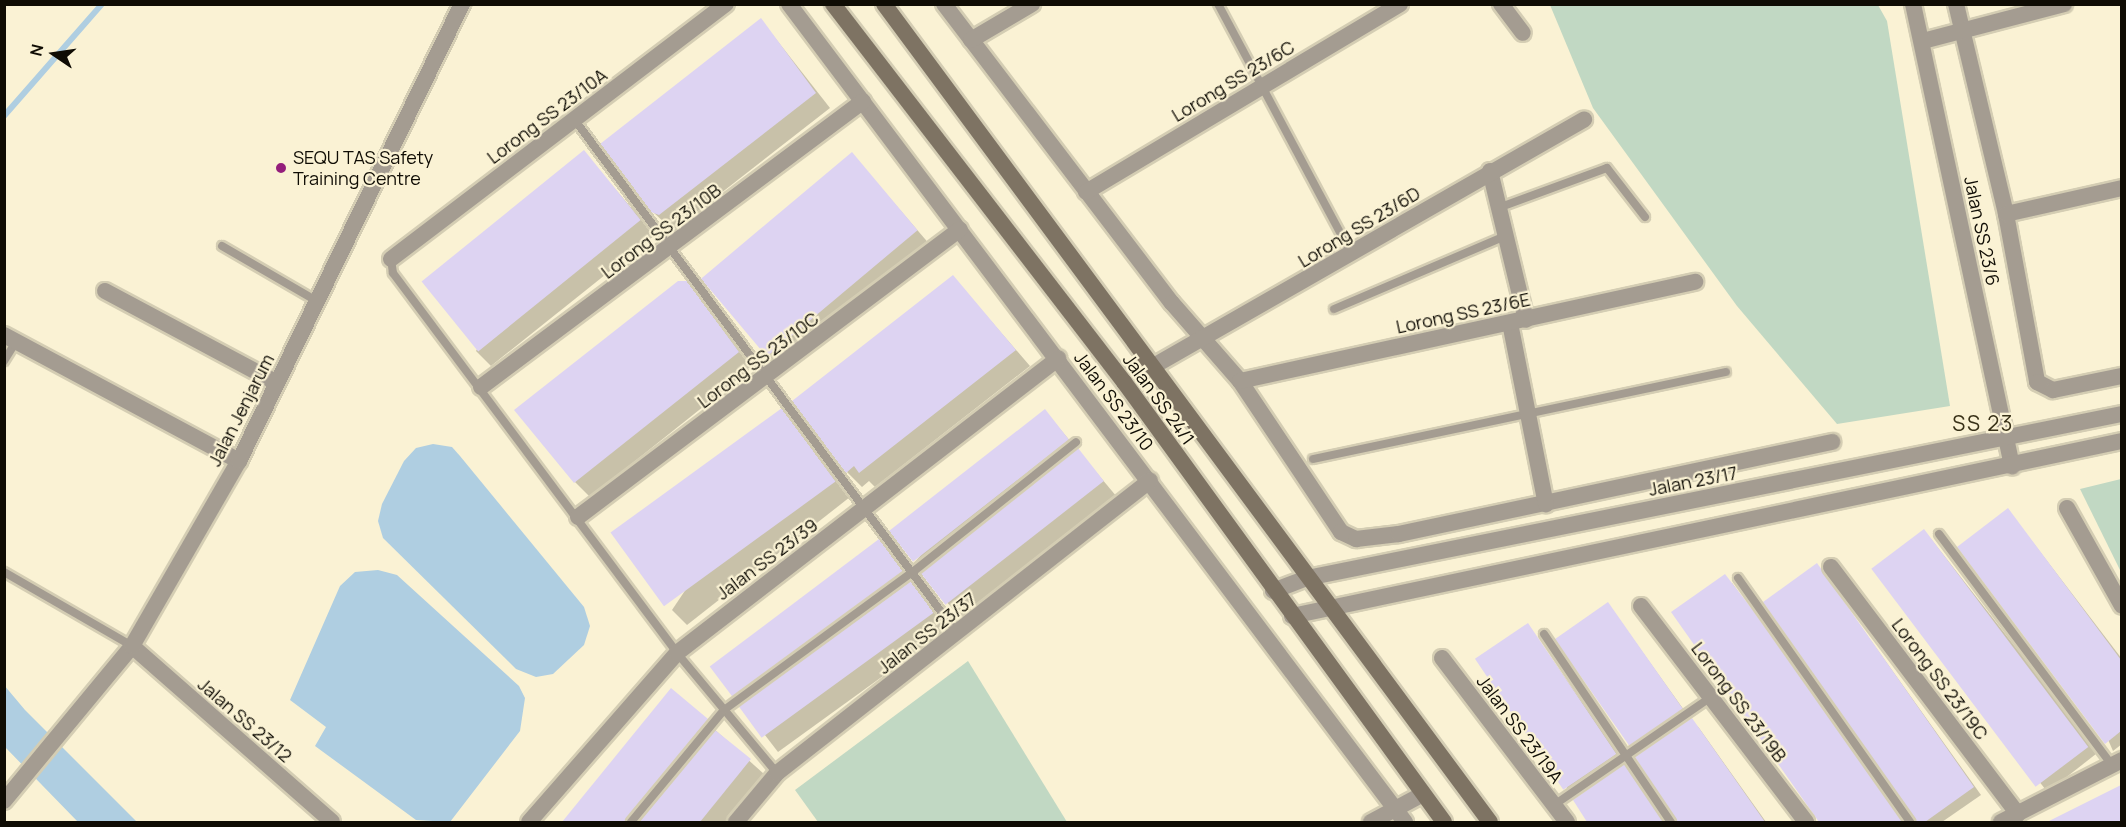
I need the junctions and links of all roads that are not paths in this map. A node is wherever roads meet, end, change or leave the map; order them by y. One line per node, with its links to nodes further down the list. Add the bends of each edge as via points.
1 (462, 4): 36 (street, Jalan Jenjarum)
2 (726, 4): 20 (street, Lorong SS 23/10A)
3 (789, 4): 19 (street, Jalan SS 23/10)
4 (834, 4): 70 (main road, Jalan SS 24/1, via 1124,382)
5 (884, 4): 43 (main road, Jalan SS 24/1)
6 (944, 4): 16 (street)
7 (1032, 4): 16 (street)
8 (1218, 4): 18 (lane)
9 (1400, 4): 18 (street, Lorong SS 23/6C)
10 (1501, 4): 15 (street)
11 (1913, 4): 17 (street, Jalan SS 23/6)
12 (1956, 4): 14 (street)
13 (2064, 4): 14 (street)
14 (1964, 29): 17 (street); 26 (street)
15 (1523, 33)
16 (971, 40): 24 (street)
17 (1923, 41): 52 (street, Jalan SS 23/6)
18 (1262, 85): 24 (street, Lorong SS 23/6C); 32 (lane)
19 (863, 101): 28 (street, Jalan SS 23/10); 31 (street, Lorong SS 23/10B)
20 (574, 118): 31 (lane); 33 (street, Lorong SS 23/10A)
21 (1584, 120): 22 (street, Lorong SS 23/6D)
22 (1490, 171): 25 (street); 32 (street, Lorong SS 23/6D)
23 (2121, 188): 26 (street)
24 (1086, 192): 40 (street)
25 (1498, 208): 27 (lane, via 1607,168); 29 (street)
26 (2006, 214): 45 (street, via 2037,382 2053,390)
27 (1645, 217)
28 (960, 230): 41 (street, Jalan SS 23/10); 46 (street, Lorong SS 23/10C)
29 (1505, 236): 37 (lane); 38 (street)
30 (222, 246): 36 (lane)
31 (670, 250): 46 (lane); 49 (street, Lorong SS 23/10B)
32 (1352, 255): 40 (street, Lorong SS 23/6D)
33 (391, 259): 49 (lane, via 393,273)
34 (1695, 282): 38 (street, Lorong SS 23/6E)
35 (105, 291): 48 (street)
36 (317, 301): 48 (street, Jalan Jenjarum)
37 (1334, 309)
38 (1518, 321): 47 (street, Lorong SS 23/6E); 50 (street)
39 (10, 339): 42 (lane); 57 (street)
40 (1202, 341): 43 (street, Lorong SS 23/6D); 47 (street)
41 (1058, 358): 59 (street, Jalan SS 23/10); 62 (street, Jalan SS 23/39)
42 (4, 361)
43 (1152, 367): 68 (main road, Jalan SS 24/1)
44 (1726, 372): 50 (lane)
45 (2121, 375)
46 (768, 378): 62 (lane); 63 (street, Lorong SS 23/10C)
47 (1240, 381): 60 (street, via 1328,520 1356,539)
48 (277, 383): 57 (street, Jalan Jenjarum)
49 (481, 387): 63 (lane)
50 (1527, 412): 56 (lane); 60 (street)
51 (2121, 414): 52 (street, Jalan 23/17)
52 (2005, 438): 58 (street, Jalan SS 23/6); 68 (street, Jalan 23/17)
53 (2121, 441): 58 (street)
54 (1076, 442): 66 (lane)
55 (1832, 442): 60 (street)
56 (1313, 459)
57 (239, 461): 77 (street, Jalan Jenjarum)
58 (2012, 467): 71 (street)
59 (1150, 481): 76 (street, Jalan SS 23/37); 88 (street, Jalan SS 23/10)
60 (1546, 504)
61 (2067, 508): 73 (street)
62 (866, 509): 66 (lane); 78 (street, Jalan SS 23/39)
63 (578, 517): 78 (lane)
64 (1939, 534): 83 (lane)
65 (1831, 567): 89 (street, Lorong SS 23/19C)
66 (914, 571): 76 (lane); 81 (lane)
67 (4, 572): 77 (lane)
68 (1307, 578): 70 (street, Jalan 23/17); 71 (main road, Jalan SS 24/1)
69 (1738, 579): 101 (lane)
70 (1273, 591): 74 (main road, Jalan SS 24/1)
71 (1326, 605): 74 (street); 97 (main road, Jalan SS 24/1)
72 (1641, 606): 80 (street, Lorong SS 23/19B)
73 (2121, 606)
74 (1292, 616): 85 (main road, Jalan SS 24/1)
75 (1544, 634): 82 (lane)
76 (958, 635): 84 (street, Jalan SS 23/37)
77 (132, 646): 86 (street, Jalan Jenjarum); 90 (street, Jalan SS 23/12)
78 (676, 653): 81 (lane); 91 (street, Jalan SS 23/39)
79 (1442, 658): 87 (street, Jalan SS 23/19A)
80 (1711, 698): 82 (lane); 100 (street, Lorong SS 23/19B)
81 (724, 710): 84 (lane); 92 (lane)
82 (1626, 755): 87 (lane); 99 (lane)
83 (2117, 762): 89 (street)
84 (777, 773): 93 (street, Jalan SS 23/37)
85 (1423, 794): 88 (street); 96 (main road, Jalan SS 24/1)
86 (4, 801)
87 (1554, 805): 98 (street, Jalan SS 23/19A)
88 (1395, 808): 94 (street); 95 (street, Jalan SS 23/10)
89 (2018, 814): 102 (street)
90 (332, 822)
91 (530, 822)
92 (631, 822)
93 (736, 822)
94 (1371, 822)
95 (1405, 822)
96 (1444, 822)
97 (1490, 822)
98 (1567, 822)
99 (1671, 822)
100 (1806, 822)
101 (1910, 822)
102 (2001, 822)

